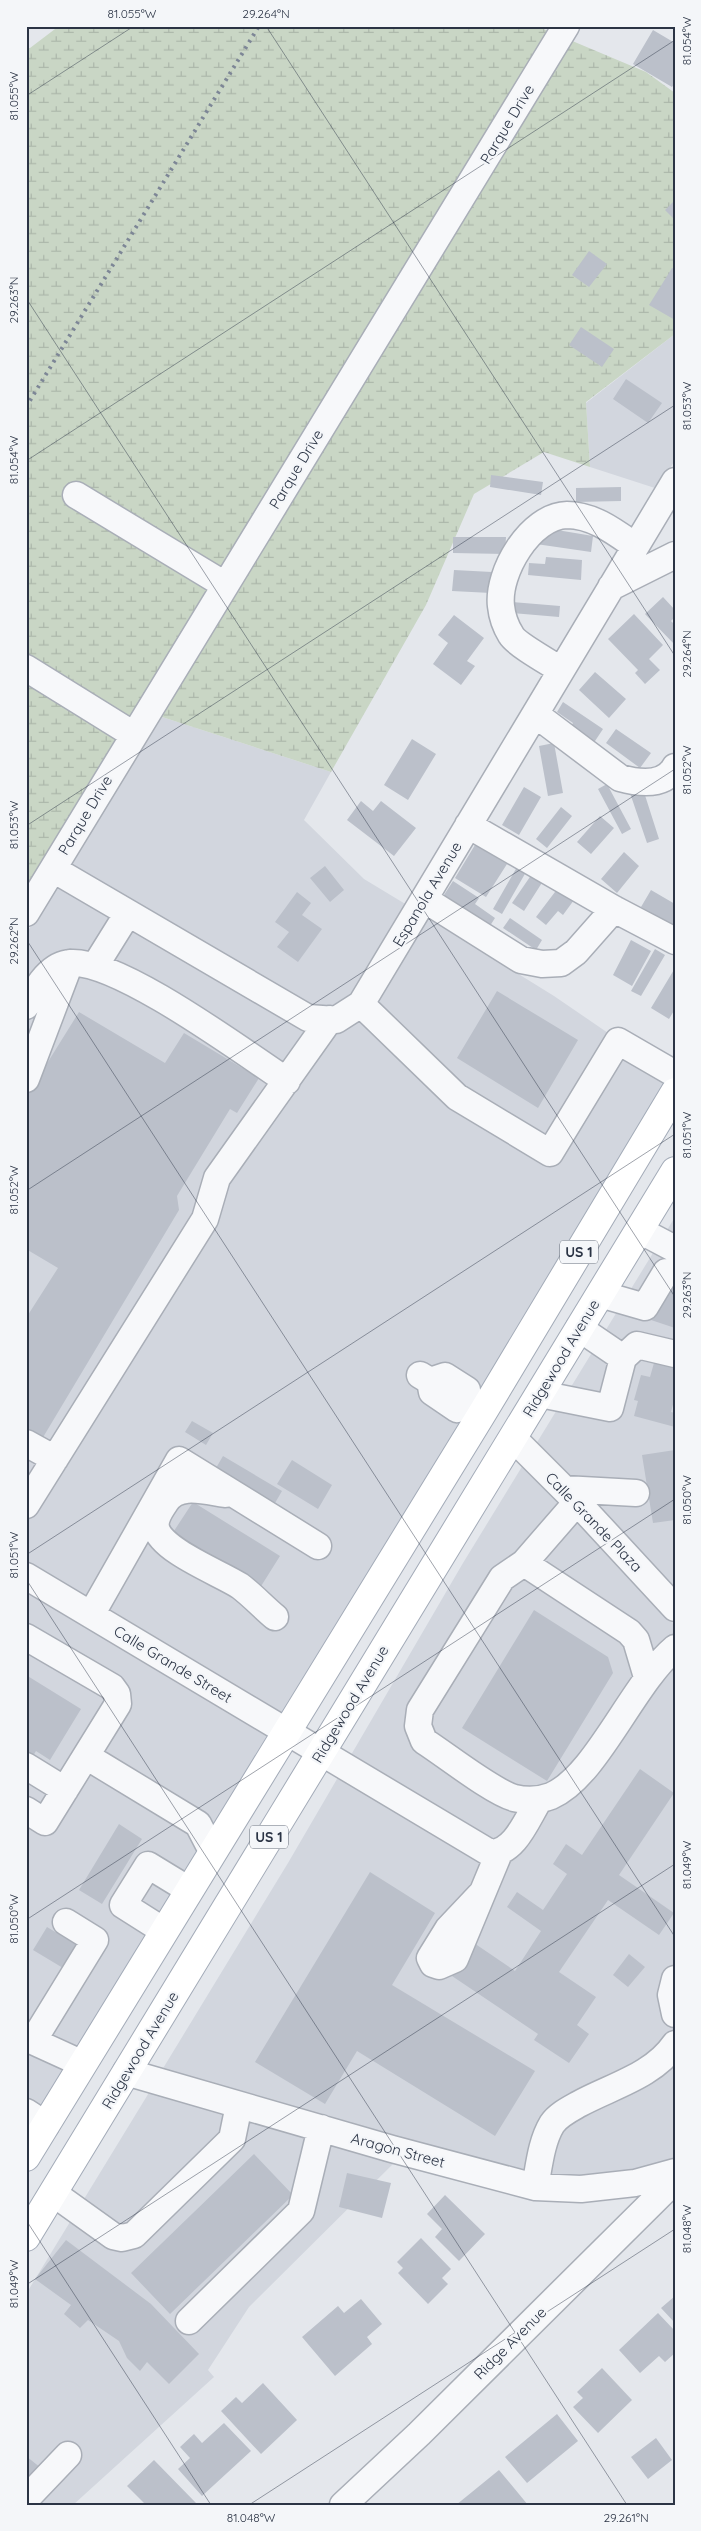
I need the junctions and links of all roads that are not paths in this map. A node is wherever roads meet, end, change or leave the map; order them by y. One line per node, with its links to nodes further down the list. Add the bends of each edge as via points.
1 (566, 26): 6 (street, Parque Drive)
2 (675, 481): 4 (street, Espanola Avenue)
3 (76, 495): 6 (street)
4 (635, 546): 7 (street, Espanola Avenue); 9 (street, via 608,527 583,517 566,515 550,518 534,528 519,547 502,585 500,606 504,622 512,637)
5 (675, 555): 7 (street)
6 (225, 585): 11 (street, Parque Drive)
7 (611, 587): 9 (street, Espanola Avenue)
8 (26, 668): 11 (street)
9 (561, 670): 10 (street, Espanola Avenue)
10 (534, 714): 12 (street, via 620,778 637,783 651,782 664,778); 13 (street, Espanola Avenue)
11 (134, 735): 14 (street, Parque Drive)
12 (675, 767)
13 (468, 825): 15 (street, Espanola Avenue); 16 (street)
14 (53, 869): 17 (street, Parque Drive); 18 (street)
15 (424, 899): 16 (street, via 521,960 542,964 561,963 576,952); 21 (street, Espanola Avenue)
16 (614, 909): 19 (street)
17 (26, 912)
18 (128, 913): 20 (street); 23 (street, via 308,1018)
19 (675, 941)
20 (83, 964): 22 (street, via 52,971 39,984); 25 (street); 26 (street, via 141,986)
21 (361, 1004): 23 (street, Espanola Avenue, via 336,1020); 24 (street, via 456,1097 550,1153 618,1041)
22 (26, 1006)
23 (330, 1020): 26 (street)
24 (675, 1074)
25 (26, 1079)
26 (287, 1081): 40 (street, via 217,1178 205,1219)
27 (675, 1092): 37 (main road, US 1)
28 (672, 1183): 29 (main road, Ridgewood Avenue / US 1)
29 (639, 1230): 30 (street); 31 (main road, Ridgewood Avenue / US 1)
30 (673, 1264): 31 (street, via 645,1307)
31 (600, 1294): 32 (main road, Ridgewood Avenue / US 1)
32 (579, 1328): 34 (street); 36 (main road, Ridgewood Avenue / US 1)
33 (675, 1354): 34 (street, via 637,1345)
34 (623, 1358): 36 (street, via 610,1408)
35 (425, 1378): 37 (street, via 432,1392 457,1409)
36 (540, 1394): 38 (main road, Ridgewood Avenue / US 1)
37 (475, 1408): 54 (main road, US 1)
38 (513, 1438): 43 (street, Calle Grande Plaza); 55 (main road, Ridgewood Avenue / US 1)
39 (26, 1444): 40 (street)
40 (55, 1460): 44 (street)
41 (636, 1493): 43 (street)
42 (235, 1495): 45 (street); 49 (street, via 179,1460); 50 (street, via 183,1490 168,1499 156,1518 156,1527 171,1546 240,1587)
43 (571, 1496): 46 (street); 48 (street, Calle Grande Plaza)
44 (26, 1505)
45 (318, 1546)
46 (524, 1563): 53 (street, via 629,1632 636,1640); 59 (street, via 502,1578 420,1710 418,1726 424,1740 488,1784 512,1797)
47 (26, 1576): 49 (street, Calle Grande Street)
48 (675, 1608)
49 (91, 1615): 54 (street, Calle Grande Street)
50 (275, 1617)
51 (26, 1637): 56 (street, via 98,1678 118,1694 118,1704)
52 (675, 1648): 53 (street)
53 (647, 1677): 59 (street, via 587,1764 565,1787)
54 (285, 1732): 55 (street, Calle Grande Street); 61 (main road, US 1)
55 (320, 1752): 62 (street, Calle Grande Street, via 490,1853); 72 (main road, Ridgewood Avenue / US 1)
56 (86, 1756): 58 (street); 61 (street, via 198,1824)
57 (26, 1766): 58 (street)
58 (65, 1790): 60 (street)
59 (539, 1800): 62 (street, via 513,1842)
60 (36, 1816)
61 (212, 1851): 63 (main road, US 1)
62 (499, 1853): 64 (street)
63 (189, 1890): 66 (main road, US 1); 66 (street, via 148,1865 123,1905)
64 (482, 1894)
65 (66, 1922): 69 (street, via 95,1940)
66 (164, 1931): 71 (main road, US 1)
67 (675, 1980): 68 (street, via 671,1995)
68 (675, 2014)
69 (30, 2039): 71 (street)
70 (675, 2044): 79 (street, via 656,2066 589,2099 552,2124)
71 (83, 2064): 74 (main road, US 1)
72 (126, 2072): 73 (street, Aragon Street); 80 (main road, Ridgewood Avenue / US 1)
73 (239, 2105): 75 (street, Aragon Street); 80 (street, via 232,2139 134,2235 113,2236)
74 (36, 2119): 76 (main road, US 1)
75 (321, 2128): 79 (street, Aragon Street); 82 (street, via 301,2211)
76 (26, 2157)
77 (675, 2172): 79 (street, Aragon Street, via 635,2183 581,2188)
78 (675, 2180): 85 (street, Ridge Avenue)
79 (535, 2187)
80 (53, 2193): 81 (main road, Ridgewood Avenue / US 1)
81 (26, 2237)
82 (189, 2321)
83 (68, 2455): 84 (street)
84 (26, 2499)
85 (343, 2505)

